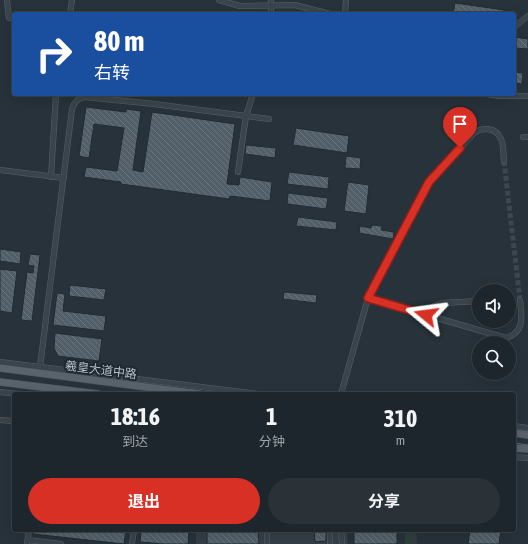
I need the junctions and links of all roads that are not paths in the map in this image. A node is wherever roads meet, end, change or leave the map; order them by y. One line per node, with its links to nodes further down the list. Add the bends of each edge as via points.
1 (7, 0): 10 (street)
2 (72, 0): 6 (street)
3 (219, 0): 5 (street, via 240,6)
4 (346, 0): 8 (street)
5 (271, 3): 7 (street, via 295,5)
6 (70, 12)
7 (322, 12)
8 (345, 12)
9 (528, 16): 11 (street)
10 (9, 18)
11 (516, 25)
12 (56, 96): 23 (street)
13 (252, 96): 18 (street)
14 (499, 96): 16 (street)
15 (516, 96): 17 (street)
16 (516, 96)
17 (528, 96)
18 (246, 116): 19 (street); 22 (street); 24 (street, via 81,98 75,102 72,109)
19 (269, 119)
20 (504, 161): 25 (street, via 498,134 489,129 474,133 429,182)
21 (0, 170): 23 (street)
22 (238, 172)
23 (51, 177): 24 (street)
24 (64, 178): 30 (street)
25 (368, 298): 28 (street); 38 (street)
26 (520, 300): 28 (street, via 522,316 519,328 514,335 506,338)
27 (472, 301): 28 (street, via 442,302)
28 (426, 315)
29 (0, 362): 30 (street)
30 (40, 367): 37 (street)
31 (0, 368): 36 (main road, 羲皇大道中路)
32 (0, 382): 33 (main road, 羲皇大道中路)
33 (48, 391): 35 (main road, 羲皇大道中路)
34 (0, 392): 39 (street)
35 (65, 392)
36 (184, 392)
37 (242, 392)
38 (342, 392)
39 (12, 393)
40 (0, 420): 41 (street)
41 (12, 421)
42 (516, 426): 43 (street)
43 (528, 428)
44 (516, 433): 45 (main road)
45 (528, 435)
46 (516, 448): 47 (main road)
47 (528, 449)
48 (516, 457): 49 (street)
49 (528, 458)
50 (29, 532): 55 (street)
51 (134, 532): 58 (street)
52 (267, 532): 59 (street)
53 (330, 532): 56 (street)
54 (341, 532): 60 (street)
55 (28, 542): 57 (street)
56 (330, 543)
57 (61, 544)
58 (132, 544)
59 (267, 544)
60 (342, 544)

